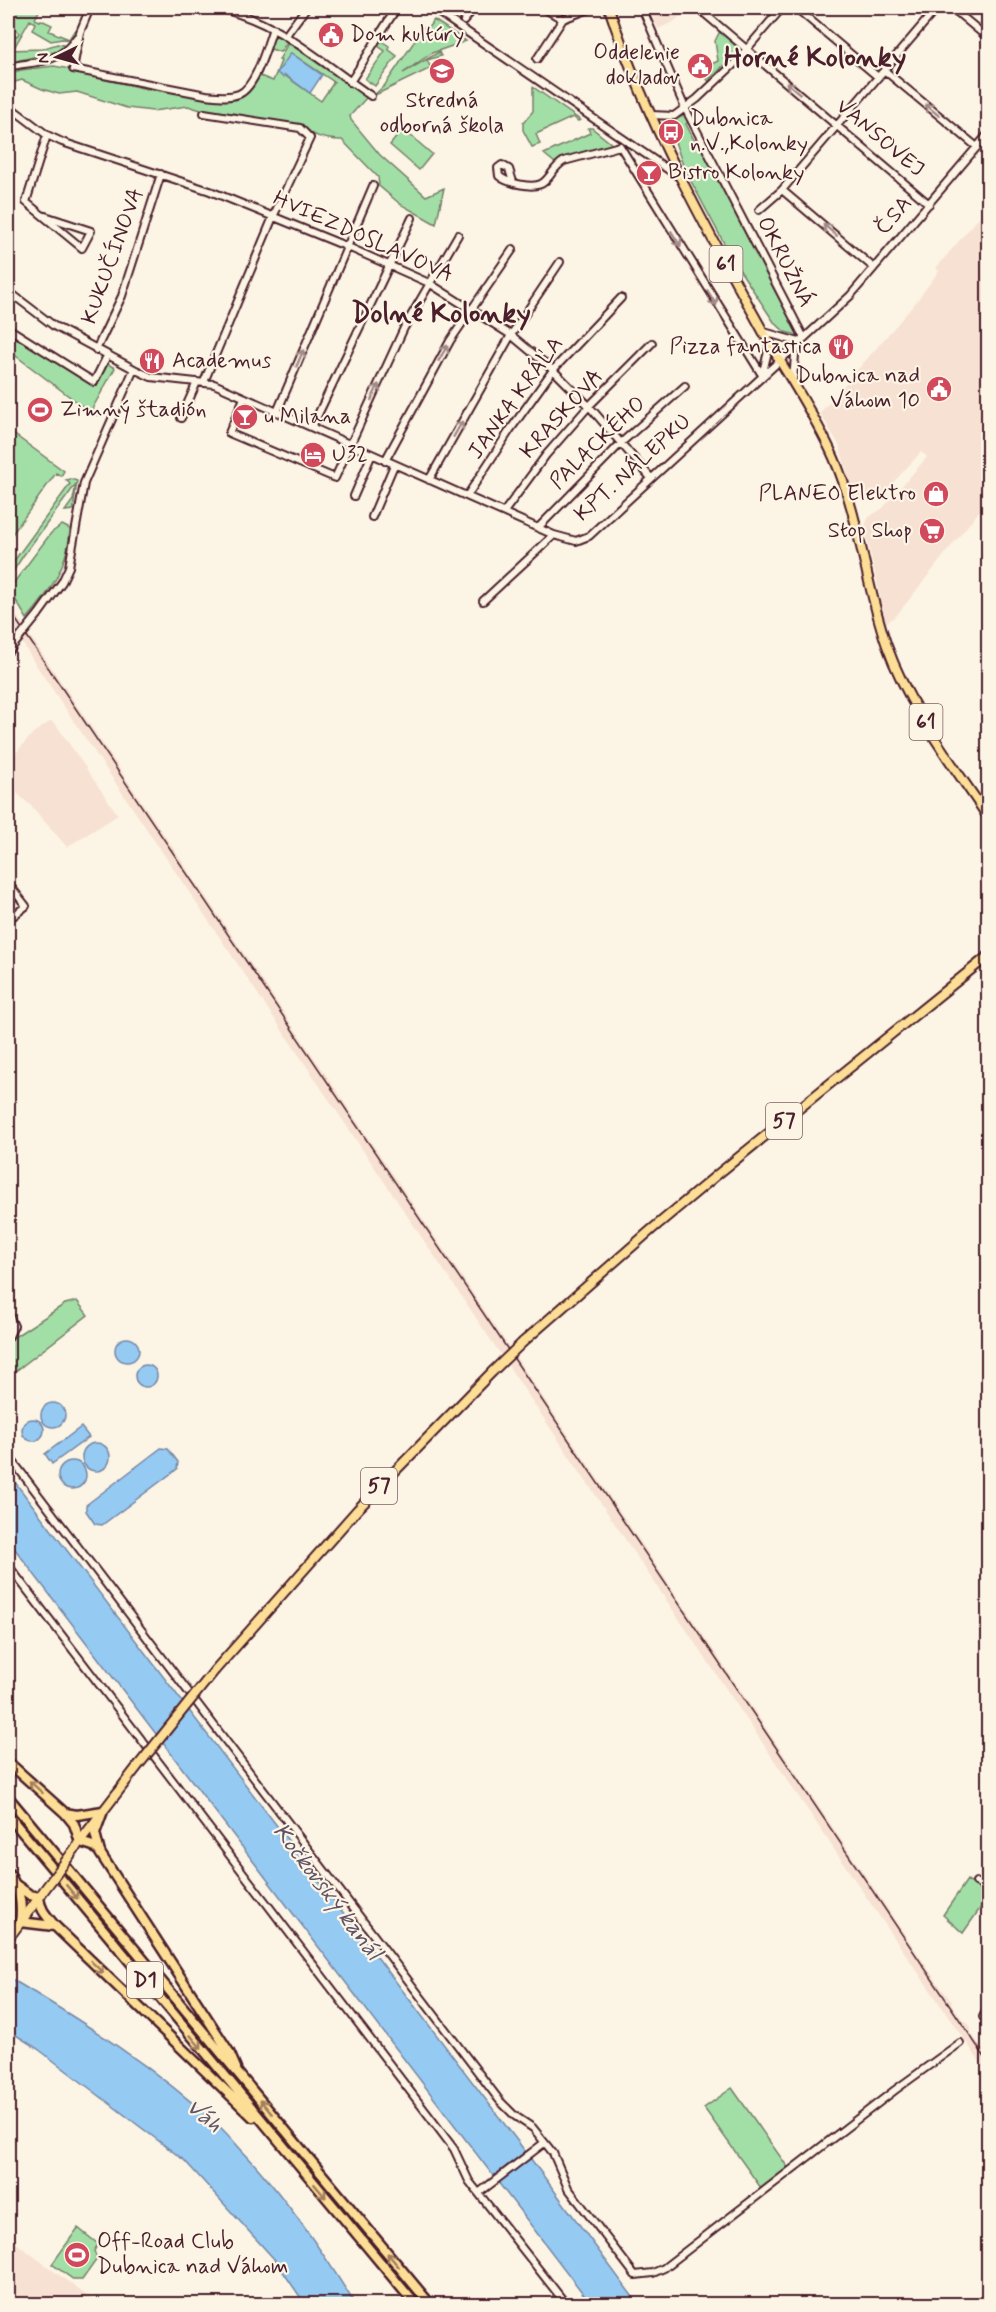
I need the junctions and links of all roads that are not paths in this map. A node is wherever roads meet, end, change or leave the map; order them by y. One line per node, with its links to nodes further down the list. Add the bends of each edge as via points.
1 (90, 8): 19 (street)
2 (217, 8): 18 (street)
3 (306, 8): 20 (street)
4 (397, 8): 27 (street)
5 (432, 8): 36 (street)
6 (474, 8): 17 (street)
7 (543, 8): 16 (street)
8 (592, 8): 16 (street)
9 (609, 8): 32 (main road, 61)
10 (642, 8): 30 (street, OKRUŽNÁ)
11 (698, 8): 22 (street, VANSOVEJ)
12 (782, 8): 22 (street)
13 (796, 8): 26 (street)
14 (937, 8): 25 (street)
15 (952, 8): 21 (street)
16 (563, 19): 23 (street)
17 (464, 21)
18 (273, 28): 19 (street, via 256,74 248,87 234,95 206,95 73,69); 20 (street)
19 (80, 32): 24 (street, via 70,49 60,56)
20 (286, 35): 27 (street)
21 (988, 38)
22 (746, 49): 30 (street); 33 (street, VANSOVEJ, one-way to 22)
23 (537, 59)
24 (8, 69)
25 (884, 70): 26 (street); 37 (street, one-way to 25)
26 (878, 77): 33 (street)
27 (350, 82): 28 (street)
28 (371, 96)
29 (8, 107): 35 (street, HVIEZDOSLAVOVA)
30 (685, 108): 32 (street, via 672,117); 61 (street, OKRUŽNÁ)
31 (204, 113): 46 (street, via 300,128 310,138)
32 (651, 116): 39 (main road, 61)
33 (837, 126): 42 (street); 43 (street, VANSOVEJ)
34 (988, 134): 37 (street, ČSA)
35 (47, 135): 38 (street, HVIEZDOSLAVOVA); 45 (street, via 26,202)
36 (621, 143): 39 (street); 40 (street, via 564,162 539,184); 69 (street, one-way to 69)
37 (977, 147): 43 (street, ČSA)
38 (161, 174): 46 (street, HVIEZDOSLAVOVA); 64 (street, KUKUČÍNOVA, via 122,296)
39 (679, 177): 59 (main road, 61)
40 (513, 182)
41 (373, 186): 49 (street)
42 (782, 190): 44 (street); 53 (street, ČSA, one-way to 42)
43 (929, 204): 53 (street, ČSA)
44 (759, 210)
45 (42, 215): 45 (street, via 82,248 91,231)
46 (273, 217): 49 (street, HVIEZDOSLAVOVA); 70 (street)
47 (412, 218): 52 (street)
48 (458, 235): 54 (street)
49 (348, 247): 52 (street, HVIEZDOSLAVOVA); 75 (street, one-way to 49)
50 (513, 249): 57 (street)
51 (560, 262): 60 (street)
52 (389, 264): 54 (street, HVIEZDOSLAVOVA); 77 (street)
53 (874, 268): 61 (street, ČSA, via 850,296)
54 (429, 283): 57 (street, HVIEZDOSLAVOVA); 79 (street, one-way to 54)
55 (8, 291): 64 (street, KPT. NÁLEPKU, via 54,326)
56 (621, 298): 68 (street, JANKA KRÁĽA)
57 (472, 308): 60 (street, HVIEZDOSLAVOVA); 81 (street, one-way to 57, via 434,368)
58 (8, 328): 65 (street, via 94,382)
59 (764, 332): 61 (street); 63 (main road, 61)
60 (511, 335): 68 (street, HVIEZDOSLAVOVA); 84 (street, one-way to 60)
61 (801, 340): 66 (street, ČSA); 71 (street, via 795,355)
62 (652, 343): 74 (street, KRASKOVA)
63 (770, 343): 66 (main road, 61); 69 (street)
64 (96, 350): 65 (street, KPT. NÁLEPKU)
65 (107, 356): 67 (street, KPT. NÁLEPKU)
66 (779, 359): 69 (street, KPT. NÁLEPKU); 71 (main road, 61)
67 (134, 369): 70 (street, KPT. NÁLEPKU, via 151,377); 92 (street, bridge, via 84,483 69,567 62,582)
68 (553, 370): 74 (street, HVIEZDOSLAVOVA); 86 (street, JANKA KRÁĽA)
69 (762, 375): 83 (street, KPT. NÁLEPKU)
70 (200, 382): 73 (street, KPT. NÁLEPKU); 76 (street)
71 (793, 383): 93 (main road, 61, via 837,466 894,664 908,694)
72 (685, 386): 78 (street, PALACKÉHO)
73 (244, 398): 75 (street, KPT. NÁLEPKU); 79 (street, via 229,433 334,478)
74 (589, 406): 78 (street, HVIEZDOSLAVOVA); 87 (street, KRASKOVA)
75 (277, 412): 77 (street, KPT. NÁLEPKU)
76 (181, 418)
77 (312, 427): 79 (street, KPT. NÁLEPKU)
78 (622, 442): 83 (street, HVIEZDOSLAVOVA); 89 (street, PALACKÉHO)
79 (350, 445): 80 (street, KPT. NÁLEPKU)
80 (372, 454): 81 (street, KPT. NÁLEPKU); 85 (street)
81 (385, 460): 82 (street, KPT. NÁLEPKU)
82 (394, 465): 84 (street, KPT. NÁLEPKU); 88 (street)
83 (651, 478): 90 (street, KPT. NÁLEPKU, via 589,536 576,541)
84 (429, 480): 86 (street, KPT. NÁLEPKU)
85 (354, 496)
86 (467, 496): 87 (street, KPT. NÁLEPKU)
87 (504, 512): 89 (street, KPT. NÁLEPKU)
88 (372, 517)
89 (538, 528): 90 (street, KPT. NÁLEPKU)
90 (554, 535): 91 (street)
91 (483, 601)
92 (8, 652)
93 (988, 817)
94 (8, 883): 95 (street, via 26,906)
95 (8, 920)
96 (988, 956): 103 (main road, 57, bridge, via 668,1216 523,1342 358,1509 215,1670)
97 (8, 1314): 98 (street, via 14,1326)
98 (8, 1338)
99 (8, 1455): 120 (street, via 500,2101)
100 (8, 1565): 122 (street, via 426,2112)
101 (8, 1761): 104 (highway, one-way to 101)
102 (8, 1797): 119 (highway, D1)
103 (103, 1811): 104 (highway); 106 (main road, 57); 107 (highway, via 95,1833)
104 (64, 1813): 106 (highway, via 74,1824)
105 (8, 1815): 121 (highway, D1, one-way to 121)
106 (78, 1844): 107 (highway, via 93,1846); 112 (main road, 57, bridge)
107 (100, 1853): 119 (highway, via 229,2052)
108 (8, 1872): 110 (highway)
109 (976, 1882): 111 (street)
110 (16, 1886): 112 (highway, via 30,1896); 113 (highway, via 22,1905)
111 (988, 1888)
112 (41, 1895): 113 (main road, 57); 114 (highway, via 40,1906)
113 (18, 1924): 114 (highway); 115 (main road, 57)
114 (55, 1926): 121 (highway, one-way to 121)
115 (8, 1939)
116 (988, 2008): 117 (street)
117 (983, 2017)
118 (960, 2043): 120 (street, via 664,2268 647,2275 635,2275 568,2188 555,2156)
119 (240, 2077): 124 (highway, D1, one-way to 119)
120 (544, 2142): 122 (street)
121 (283, 2146): 123 (highway, D1, one-way to 123)
122 (480, 2192): 125 (street)
123 (415, 2304)
124 (430, 2304)
125 (566, 2304)

